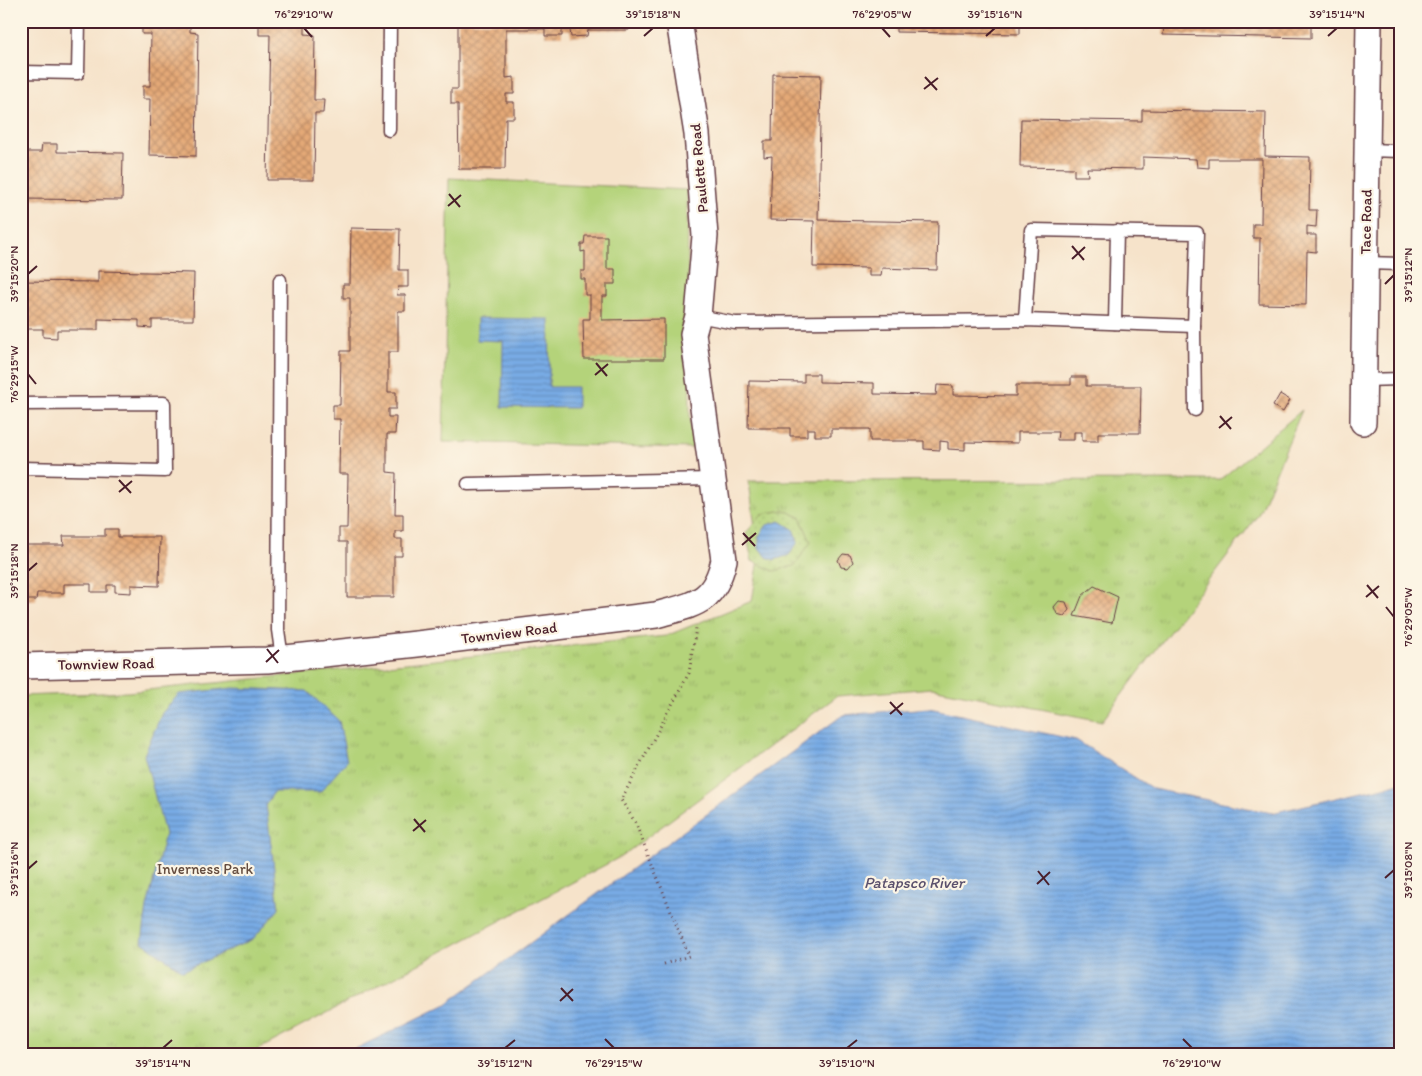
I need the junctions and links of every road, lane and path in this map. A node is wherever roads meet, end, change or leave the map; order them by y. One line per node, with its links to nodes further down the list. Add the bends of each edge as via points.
1 (79, 21): 5 (lane, via 78,73)
2 (390, 21): 6 (lane)
3 (679, 21): 13 (street, Paulette Road, via 697,134 705,236)
4 (1369, 21): 7 (street, Tace Road)
5 (21, 72)
6 (389, 130)
7 (1367, 150): 8 (lane); 10 (street, Tace Road)
8 (1401, 151)
9 (1117, 231): 14 (lane, via 1031,230); 15 (lane); 16 (lane, via 1197,232)
10 (1366, 263): 11 (lane); 18 (street, Tace Road)
11 (1401, 264)
12 (280, 280): 26 (lane, via 278,630)
13 (698, 316): 14 (lane, via 735,323); 23 (street, Townview Road, via 693,334)
14 (1025, 320): 15 (lane)
15 (1115, 323): 16 (lane)
16 (1194, 326): 20 (lane)
17 (1401, 379): 18 (lane)
18 (1364, 380): 21 (street, Tace Road)
19 (21, 404): 22 (lane, via 164,403 165,471)
20 (1195, 410)
21 (1363, 422)
22 (21, 468)
23 (712, 479): 24 (lane); 25 (street, Townview Road, via 724,560 720,578)
24 (468, 484)
25 (700, 601): 26 (street, Townview Road, via 656,615); 28 (path, via 689,673 621,800 635,822 688,956)
26 (282, 658): 27 (street, Townview Road)
27 (21, 666)
28 (664, 964)

